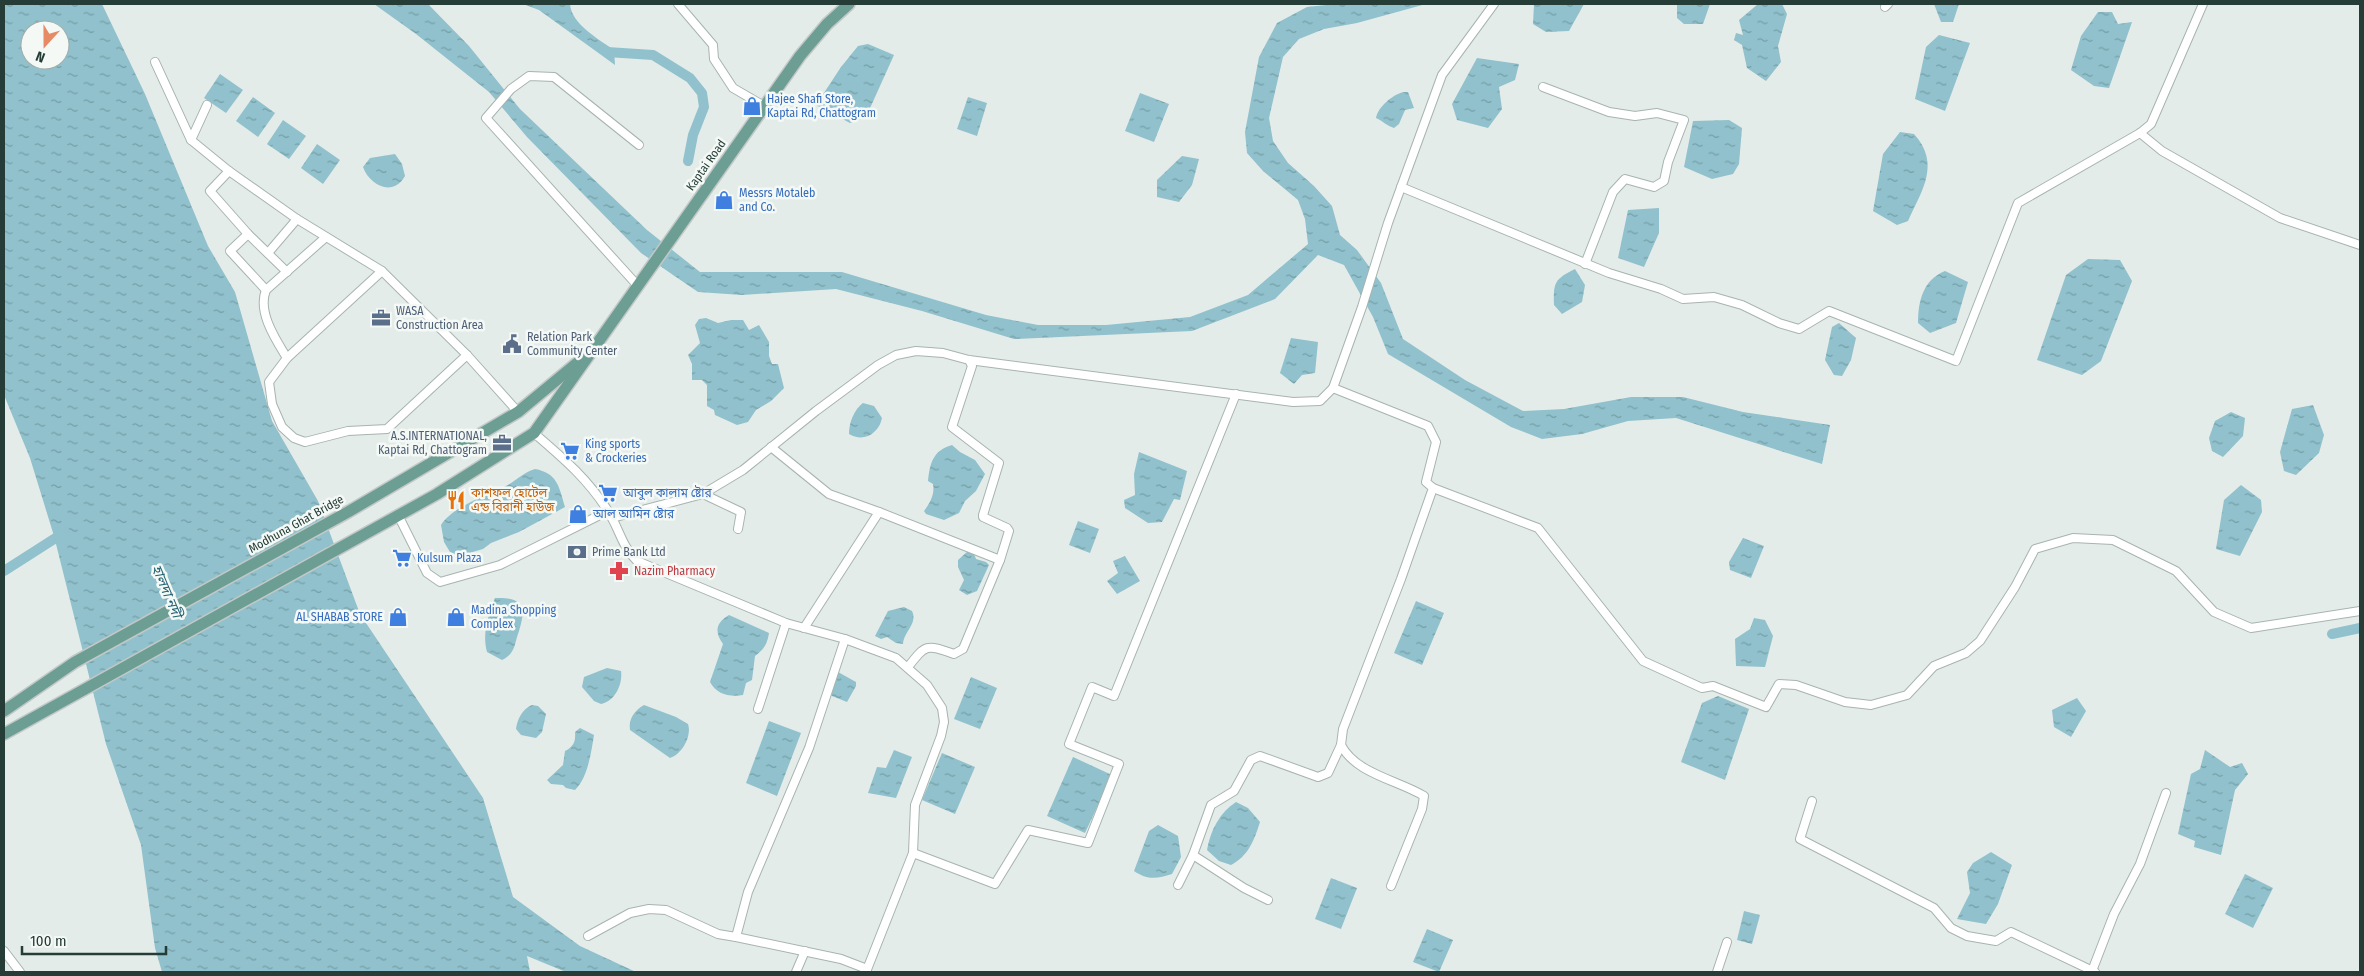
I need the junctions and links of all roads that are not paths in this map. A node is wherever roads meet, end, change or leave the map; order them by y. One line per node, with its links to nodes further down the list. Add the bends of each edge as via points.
1 (678, 4): 8 (street, via 712,45 714,58 733,88)
2 (849, 4): 8 (main road, Kaptai Road, via 800,56)
3 (1494, 4): 13 (street, via 1442,75)
4 (2203, 4): 9 (street, via 2151,124)
5 (155, 62): 10 (street)
6 (1543, 87): 19 (street, via 1609,112 1635,116 1657,113 1684,120 1664,181 1654,187 1625,179 1613,192)
7 (207, 106): 10 (street)
8 (764, 106): 22 (main road, Kaptai Road)
9 (2140, 133): 17 (street, via 2162,151 2280,218); 19 (street, via 2018,203 1956,361 1829,311 1799,329 1742,305 1714,297 1683,299)
10 (191, 140): 12 (street)
11 (639, 145): 22 (street, via 554,76 529,76 511,89 486,118)
12 (229, 171): 14 (street); 15 (street, via 210,192)
13 (1402, 187): 19 (street); 28 (street)
14 (297, 219): 16 (street); 18 (street)
15 (248, 234): 18 (street); 23 (street, via 230,251)
16 (326, 237): 20 (street); 21 (street)
17 (2360, 245)
18 (268, 253): 21 (street)
19 (1584, 264)
20 (382, 271): 25 (street); 26 (street)
21 (287, 272): 23 (street)
22 (638, 286): 24 (main road, Kaptai Road)
23 (266, 290): 26 (street, via 262,299 272,332)
24 (593, 350): 30 (main road, Modhuna Ghat Bridge); 31 (main road, Kaptai Road)
25 (467, 355): 26 (street, via 387,429 348,431 305,442 282,428 272,404 269,382); 30 (street)
26 (287, 358)
27 (969, 360): 29 (street); 32 (street, via 934,352 896,354); 39 (street, via 972,366 952,427 999,463 983,517 1009,531)
28 (1333, 388): 29 (street, via 1320,401 1293,402); 33 (street, via 1428,426 1436,442 1426,482)
29 (1236, 394): 51 (street, via 1114,696 1092,687 1069,744 1119,764 1088,843 1028,830 995,884)
30 (518, 412): 46 (main road, Modhuna Ghat Bridge, via 348,512 75,662)
31 (534, 433): 36 (main road); 37 (street, via 575,468)
32 (771, 447): 34 (street, via 743,470); 35 (street, via 829,494)
33 (1433, 488): 40 (street, via 1538,528 1643,661 1702,688 1713,686 1766,707 1779,684 1796,685 1845,702 1871,705 1906,695 1934,666 1966,654 1980,641 2035,549 2073,538 2113,540 2176,572 2214,612 2252,628); 48 (street, via 1343,730)
34 (702, 494): 37 (street); 38 (street, via 741,512)
35 (879, 512): 39 (street); 42 (street)
36 (398, 515): 37 (street, via 427,573 440,582 500,565); 47 (main road)
37 (610, 515): 41 (street, via 627,552 637,561)
38 (738, 529)
39 (1000, 560): 44 (street, via 963,649 954,654 932,647 921,650)
40 (2360, 611)
41 (786, 623): 42 (street); 45 (street)
42 (804, 628): 43 (street)
43 (844, 639): 44 (street, via 882,651); 57 (street, via 808,748 748,892)
44 (908, 667): 51 (street, via 927,685 944,715 941,736 915,805)
45 (758, 709)
46 (4, 711)
47 (4, 734)
48 (1341, 744): 52 (street, via 1328,773 1318,777 1260,756 1251,760 1234,792 1211,805); 54 (street, via 1346,754 1363,768 1424,796 1422,809)
49 (2166, 793): 65 (street, via 2140,864 2114,914)
50 (1812, 801): 65 (street, via 1800,839 1934,908 1951,928 1967,936 1996,941 2011,932)
51 (913, 853): 61 (street)
52 (1193, 855): 53 (street); 55 (street)
53 (1178, 885)
54 (1391, 886)
55 (1268, 900)
56 (588, 936): 57 (street, via 630,913 649,909 666,910 718,934)
57 (736, 937): 60 (street)
58 (1727, 942): 64 (street)
59 (4, 951): 62 (street)
60 (805, 951): 61 (street, via 841,959); 63 (street)
61 (867, 971)
62 (20, 972)
63 (796, 972)
64 (1717, 972)
65 (2094, 972)

